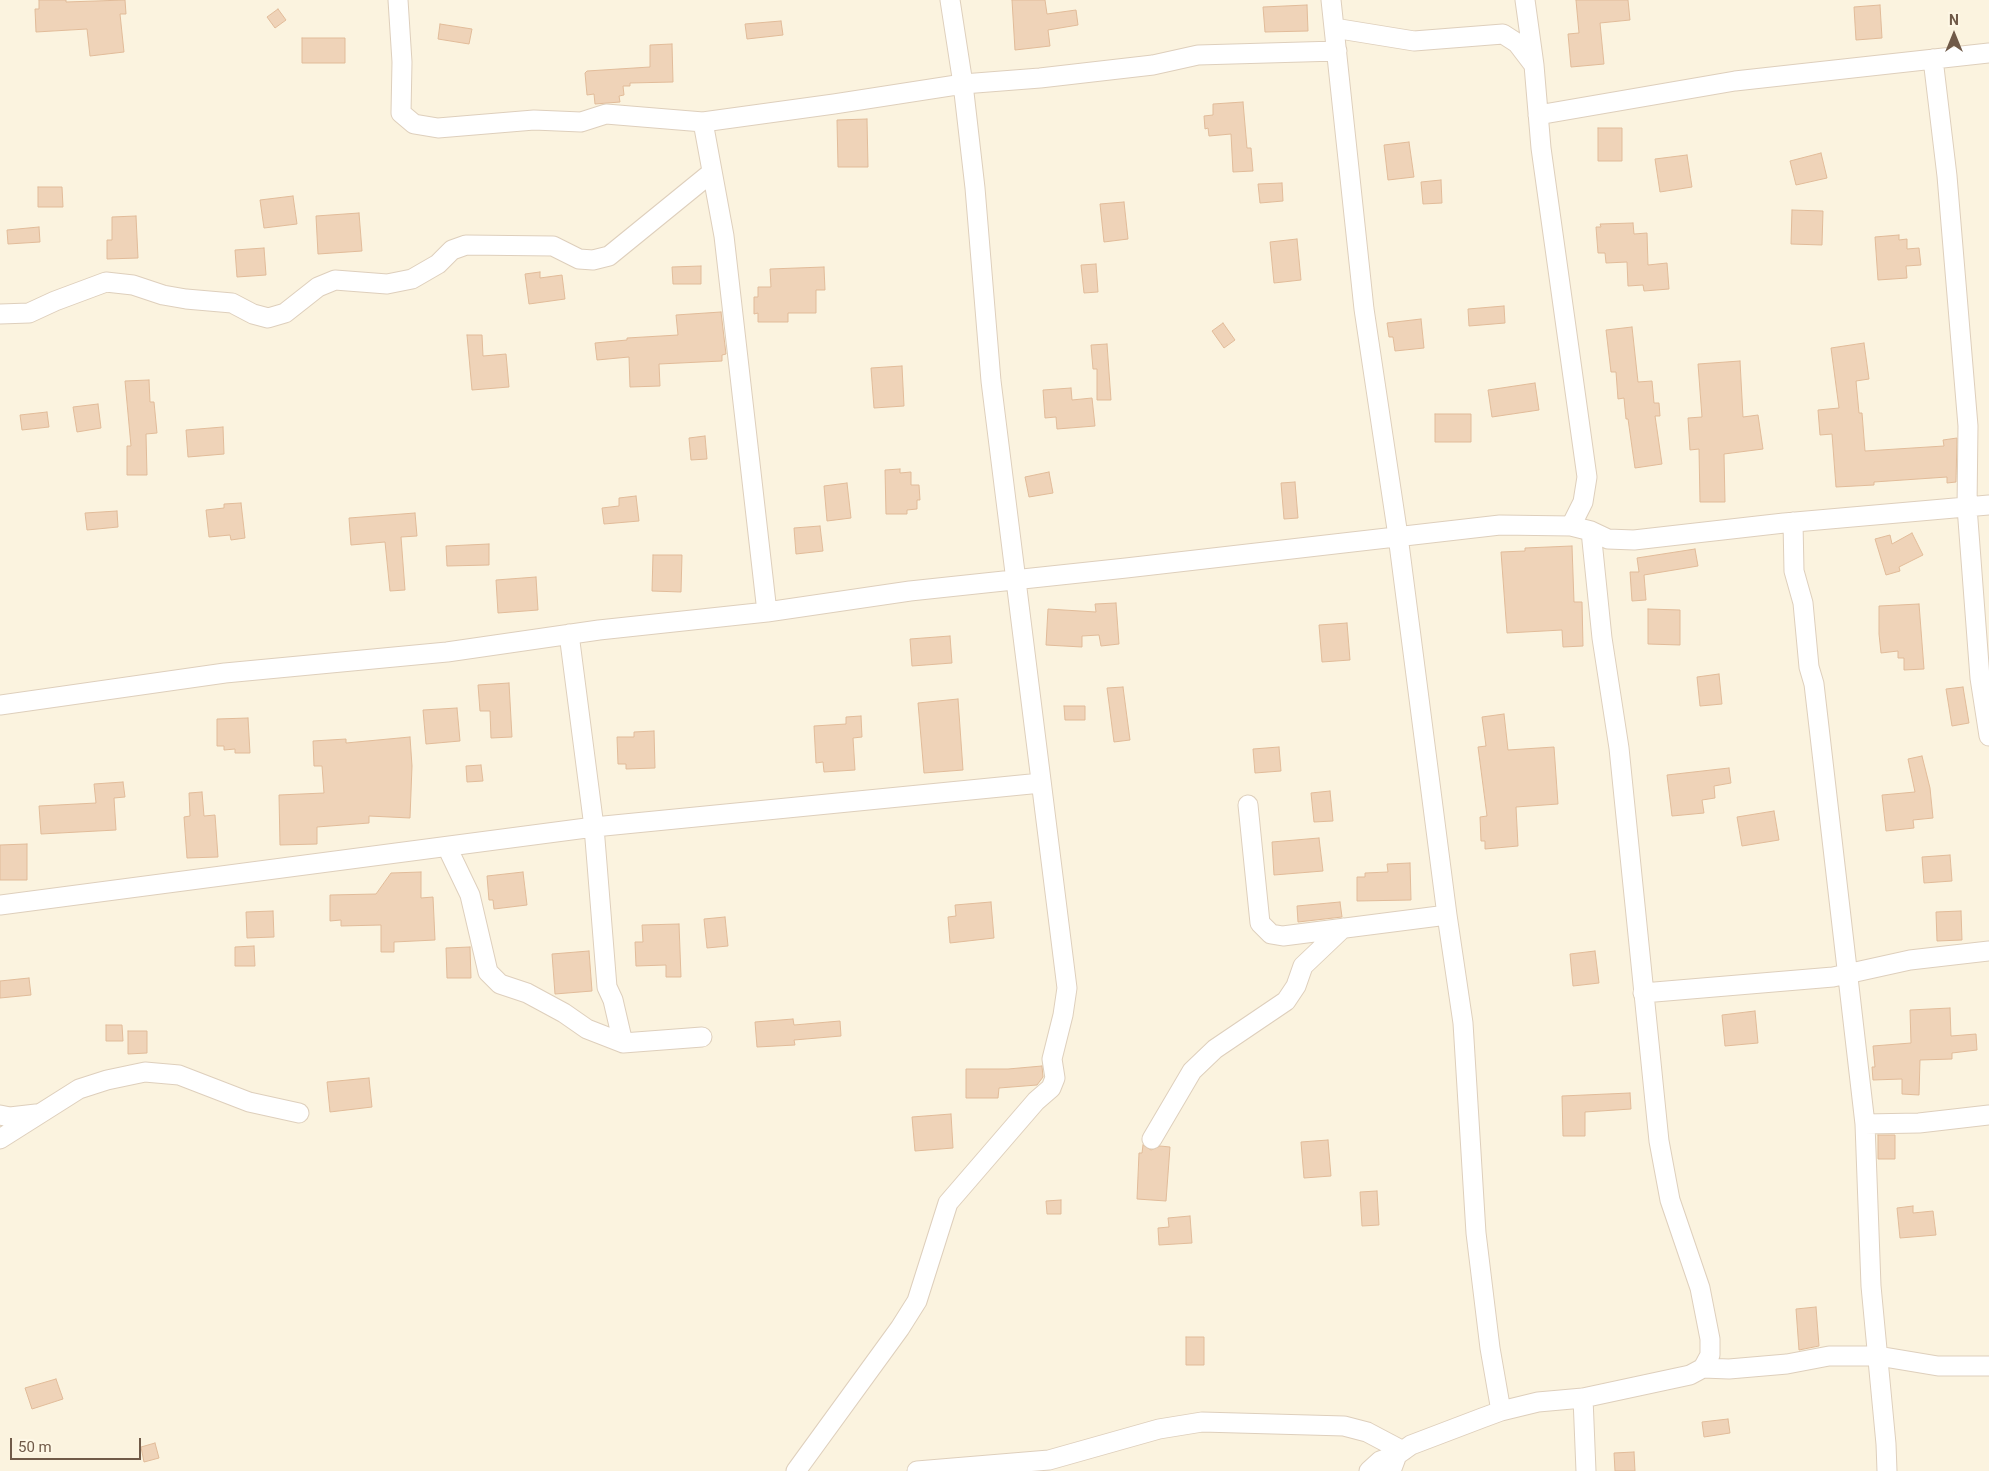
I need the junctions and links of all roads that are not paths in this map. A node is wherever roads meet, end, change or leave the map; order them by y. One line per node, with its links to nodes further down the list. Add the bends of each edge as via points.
1 (398, 0): 12 (street, via 401,113 414,124 438,128 534,120 581,122 606,114)
2 (950, 0): 10 (street)
3 (1330, 0): 5 (street)
4 (1525, 0): 9 (street)
5 (1334, 28): 6 (street); 9 (street, via 1414,41 1503,34 1517,43)
6 (1336, 51): 10 (street, via 1198,55 1125,69); 20 (street, via 1364,309)
7 (1989, 53): 8 (street)
8 (1933, 59): 11 (street, via 1735,81); 16 (street, via 1968,426)
9 (1534, 64): 11 (street)
10 (963, 84): 12 (street); 21 (street, via 991,381)
11 (1538, 116): 18 (street, via 1587,477 1584,502)
12 (703, 122): 13 (street)
13 (711, 173): 14 (street, via 609,256 593,260 579,259 553,246 466,245 452,250 438,264 412,279 387,284 335,280 318,287 285,313 268,318 232,303 186,299 133,285 106,282 29,313); 22 (street, via 724,236)
14 (0, 314)
15 (1989, 505): 16 (street)
16 (1967, 507): 17 (street); 25 (street, via 1980,678)
17 (1793, 522): 19 (street, via 1634,540 1608,539); 34 (street, via 1794,571 1803,604 1809,666 1814,684)
18 (1571, 526): 19 (street); 20 (street, via 1500,525)
19 (1591, 531): 35 (street, via 1602,638 1619,748)
20 (1398, 536): 21 (street); 31 (street)
21 (1015, 580): 22 (street, via 910,591); 26 (street)
22 (767, 612): 23 (street)
23 (569, 634): 24 (street, via 447,652 225,674); 28 (street)
24 (0, 706)
25 (1989, 736)
26 (1041, 783): 28 (street); 51 (street, via 1068,988 1052,1059 1055,1078 1051,1088 1036,1101 948,1203 917,1301)
27 (1248, 806): 32 (street, via 1260,923 1271,934 1283,936)
28 (594, 827): 29 (street); 37 (street, via 607,987)
29 (447, 847): 30 (street); 37 (street, via 470,896 488,972 500,984 527,993 587,1029)
30 (0, 905)
31 (1447, 915): 32 (street); 49 (street, via 1463,1023 1476,1233)
32 (1343, 928): 44 (street, via 1303,966 1286,1001 1215,1049 1192,1071)
33 (1989, 951): 34 (street, via 1910,960)
34 (1848, 974): 35 (street); 42 (street)
35 (1643, 993): 47 (street, via 1659,1141 1670,1200 1700,1288 1710,1339 1710,1354)
36 (702, 1037): 37 (street)
37 (624, 1043)
38 (40, 1114): 39 (street, via 79,1088 145,1072 179,1075 249,1102); 40 (street); 43 (street)
39 (299, 1114)
40 (0, 1115)
41 (1989, 1115): 42 (street, via 1919,1123)
42 (1865, 1124): 45 (street, via 1871,1286)
43 (0, 1139)
44 (1152, 1139)
45 (1878, 1356): 46 (street, via 1938,1366); 47 (street, via 1829,1356 1787,1364); 55 (street)
46 (1989, 1366)
47 (1703, 1368): 48 (street, via 1690,1374)
48 (1583, 1398): 49 (street, via 1538,1402); 54 (street)
49 (1501, 1411): 50 (street, via 1411,1445)
50 (1397, 1459): 52 (street, via 1367,1432 1344,1426 1202,1422 1159,1429 1049,1460); 53 (street, via 1380,1461)
51 (796, 1471)
52 (917, 1471)
53 (1369, 1471)
54 (1586, 1471)
55 (1887, 1471)

